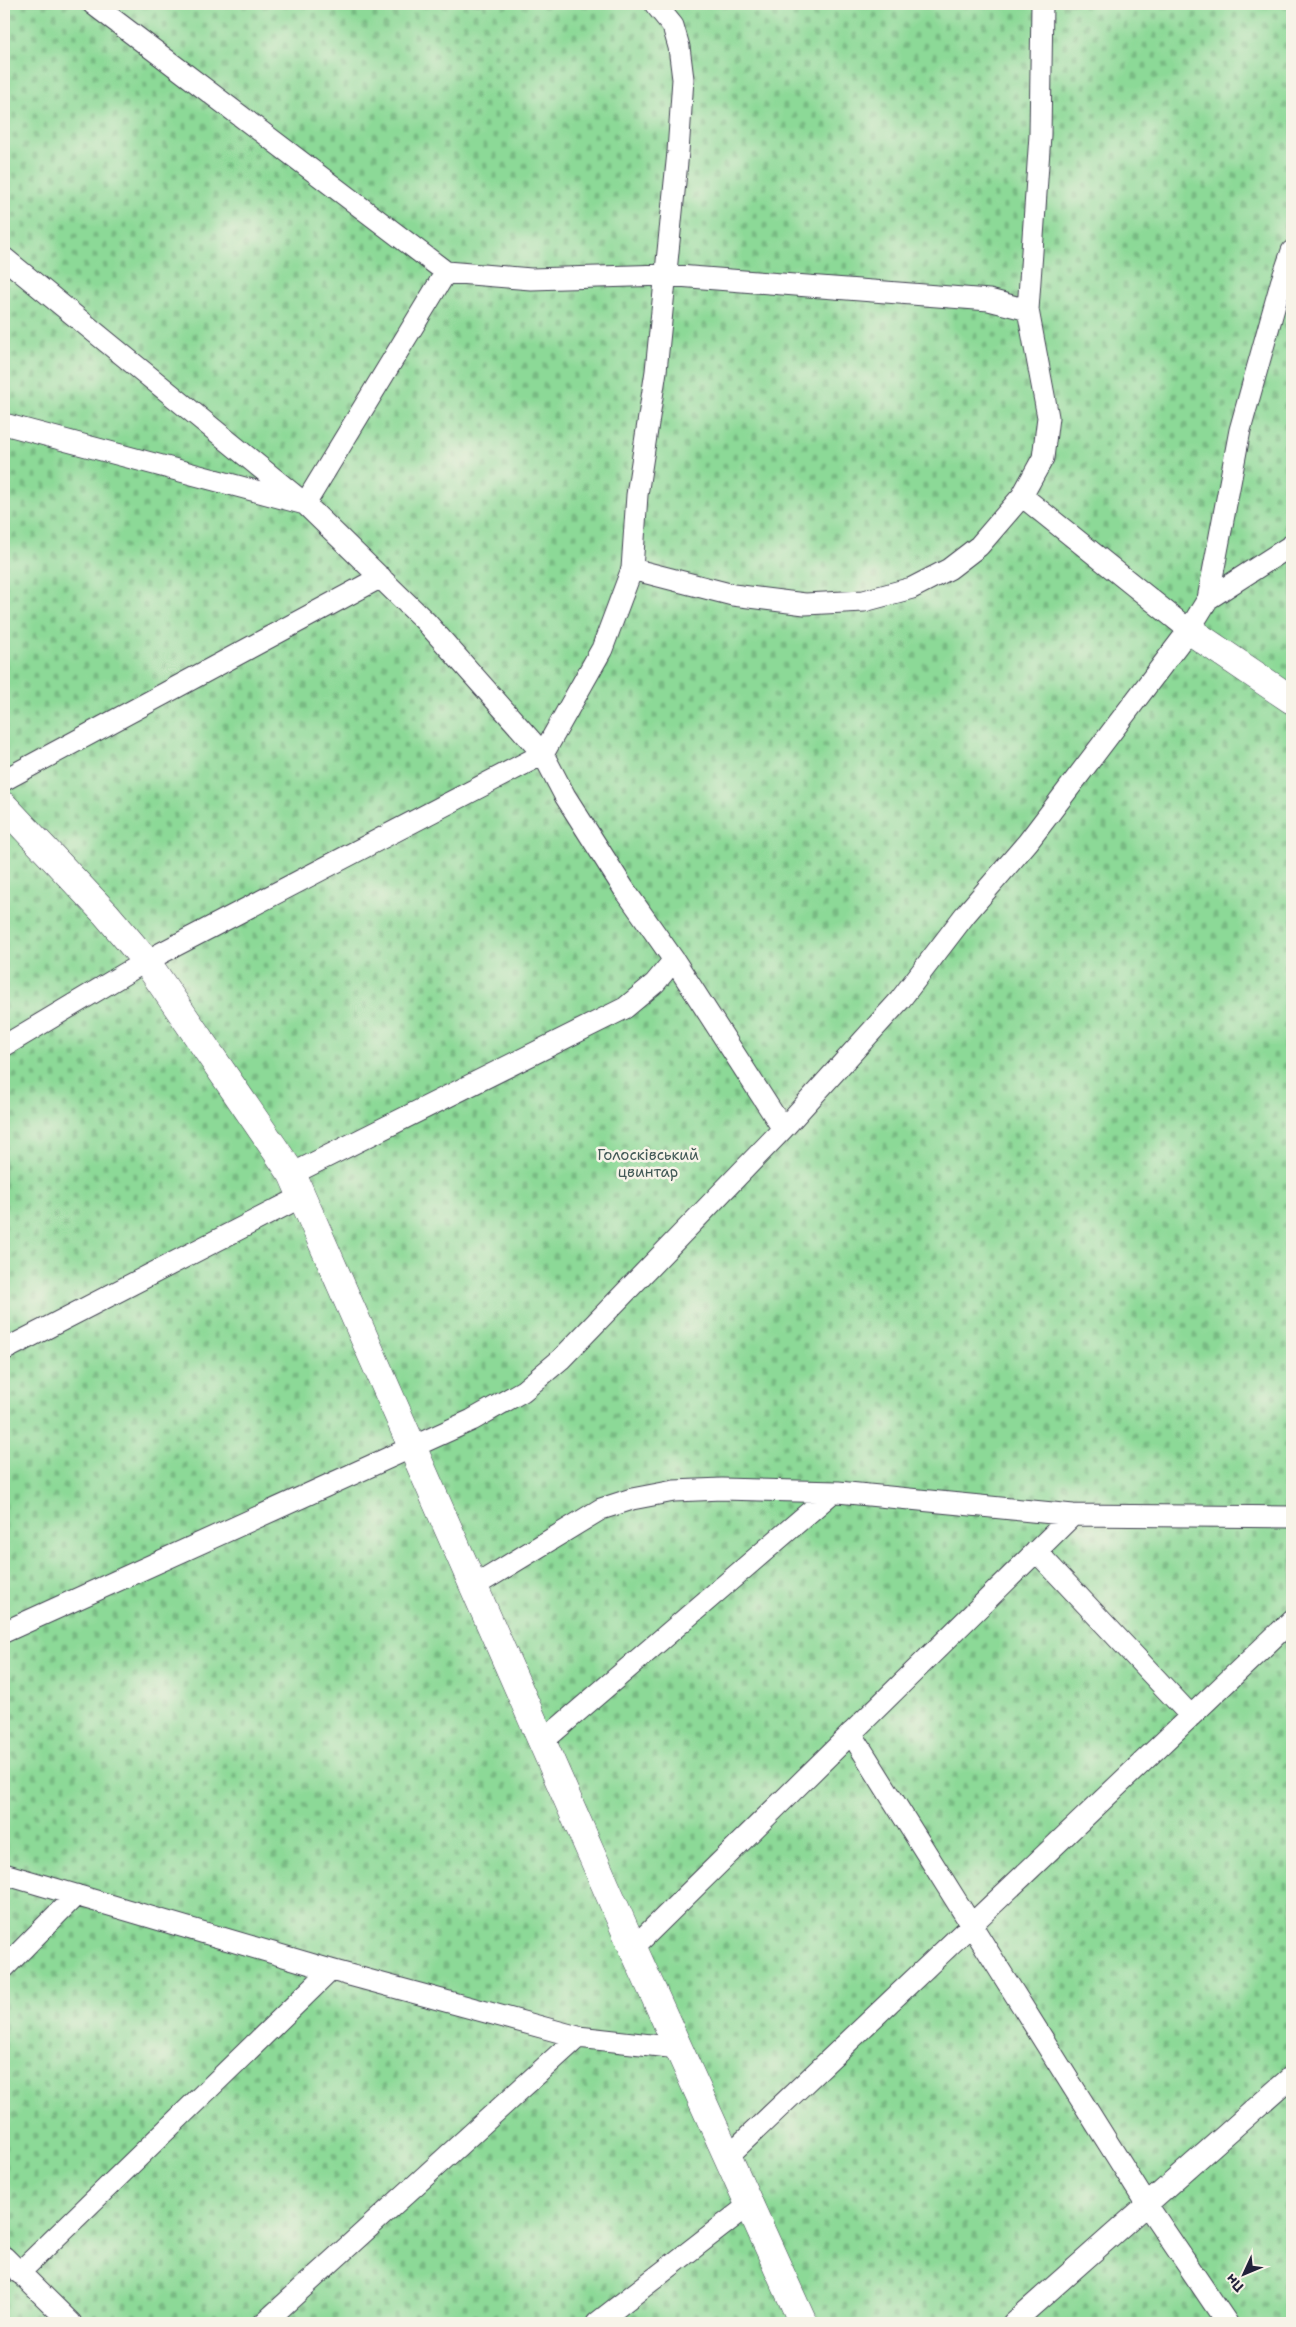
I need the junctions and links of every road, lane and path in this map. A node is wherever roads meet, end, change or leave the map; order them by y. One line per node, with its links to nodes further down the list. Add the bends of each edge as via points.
1 (93, 4): 6 (lane)
2 (655, 4): 7 (lane, via 673,26 683,79)
3 (1042, 4): 8 (lane, via 1040,135)
4 (1292, 250): 15 (lane, via 1240,430)
5 (4, 258): 11 (lane)
6 (446, 272): 7 (lane, via 531,279); 11 (lane)
7 (665, 275): 8 (lane, via 990,300); 13 (lane, via 656,371 637,495)
8 (1028, 310): 10 (lane, via 1048,417 1043,458)
9 (4, 424): 11 (lane)
10 (1022, 496): 13 (lane, via 979,546 949,569 912,588 864,601 805,604 733,595); 16 (lane)
11 (305, 504): 14 (lane)
12 (1292, 545): 15 (lane)
13 (632, 569): 18 (lane, via 602,649)
14 (381, 578): 18 (lane, via 426,622); 19 (lane)
15 (1208, 599): 16 (lane)
16 (1189, 630): 17 (street); 24 (lane, via 1028,842 900,1000)
17 (1292, 700)
18 (543, 754): 21 (lane, via 565,796 624,889); 22 (lane)
19 (4, 780)
20 (4, 806): 22 (street)
21 (674, 960): 24 (lane); 25 (lane, via 655,983 625,1008)
22 (146, 961): 23 (lane); 25 (street)
23 (4, 1046)
24 (783, 1129): 27 (lane, via 561,1359 523,1391 472,1420)
25 (297, 1185): 26 (lane); 27 (street)
26 (4, 1350)
27 (412, 1446): 32 (street); 34 (lane)
28 (833, 1492): 29 (lane); 32 (lane, via 722,1489 674,1491 632,1499 601,1509); 37 (lane)
29 (1072, 1515): 30 (lane); 31 (lane)
30 (1292, 1517)
31 (1036, 1552): 35 (lane); 36 (lane)
32 (473, 1587): 37 (street)
33 (1291, 1623): 35 (lane)
34 (4, 1632)
35 (1191, 1716): 40 (lane)
36 (851, 1732): 40 (lane); 41 (lane)
37 (542, 1742): 41 (street)
38 (4, 1874): 39 (lane)
39 (76, 1895): 42 (lane); 43 (lane)
40 (972, 1924): 47 (lane); 49 (lane)
41 (633, 1948): 45 (street)
42 (4, 1968)
43 (331, 1970): 44 (lane); 51 (lane)
44 (578, 2037): 45 (lane); 53 (lane)
45 (678, 2048): 47 (street)
46 (1292, 2076): 49 (lane)
47 (728, 2157): 48 (street)
48 (749, 2205): 54 (lane); 55 (street)
49 (1146, 2205): 56 (lane); 57 (lane)
50 (4, 2257): 51 (lane)
51 (19, 2273): 52 (lane)
52 (71, 2323)
53 (264, 2323)
54 (597, 2323)
55 (803, 2323)
56 (1013, 2323)
57 (1227, 2323)

